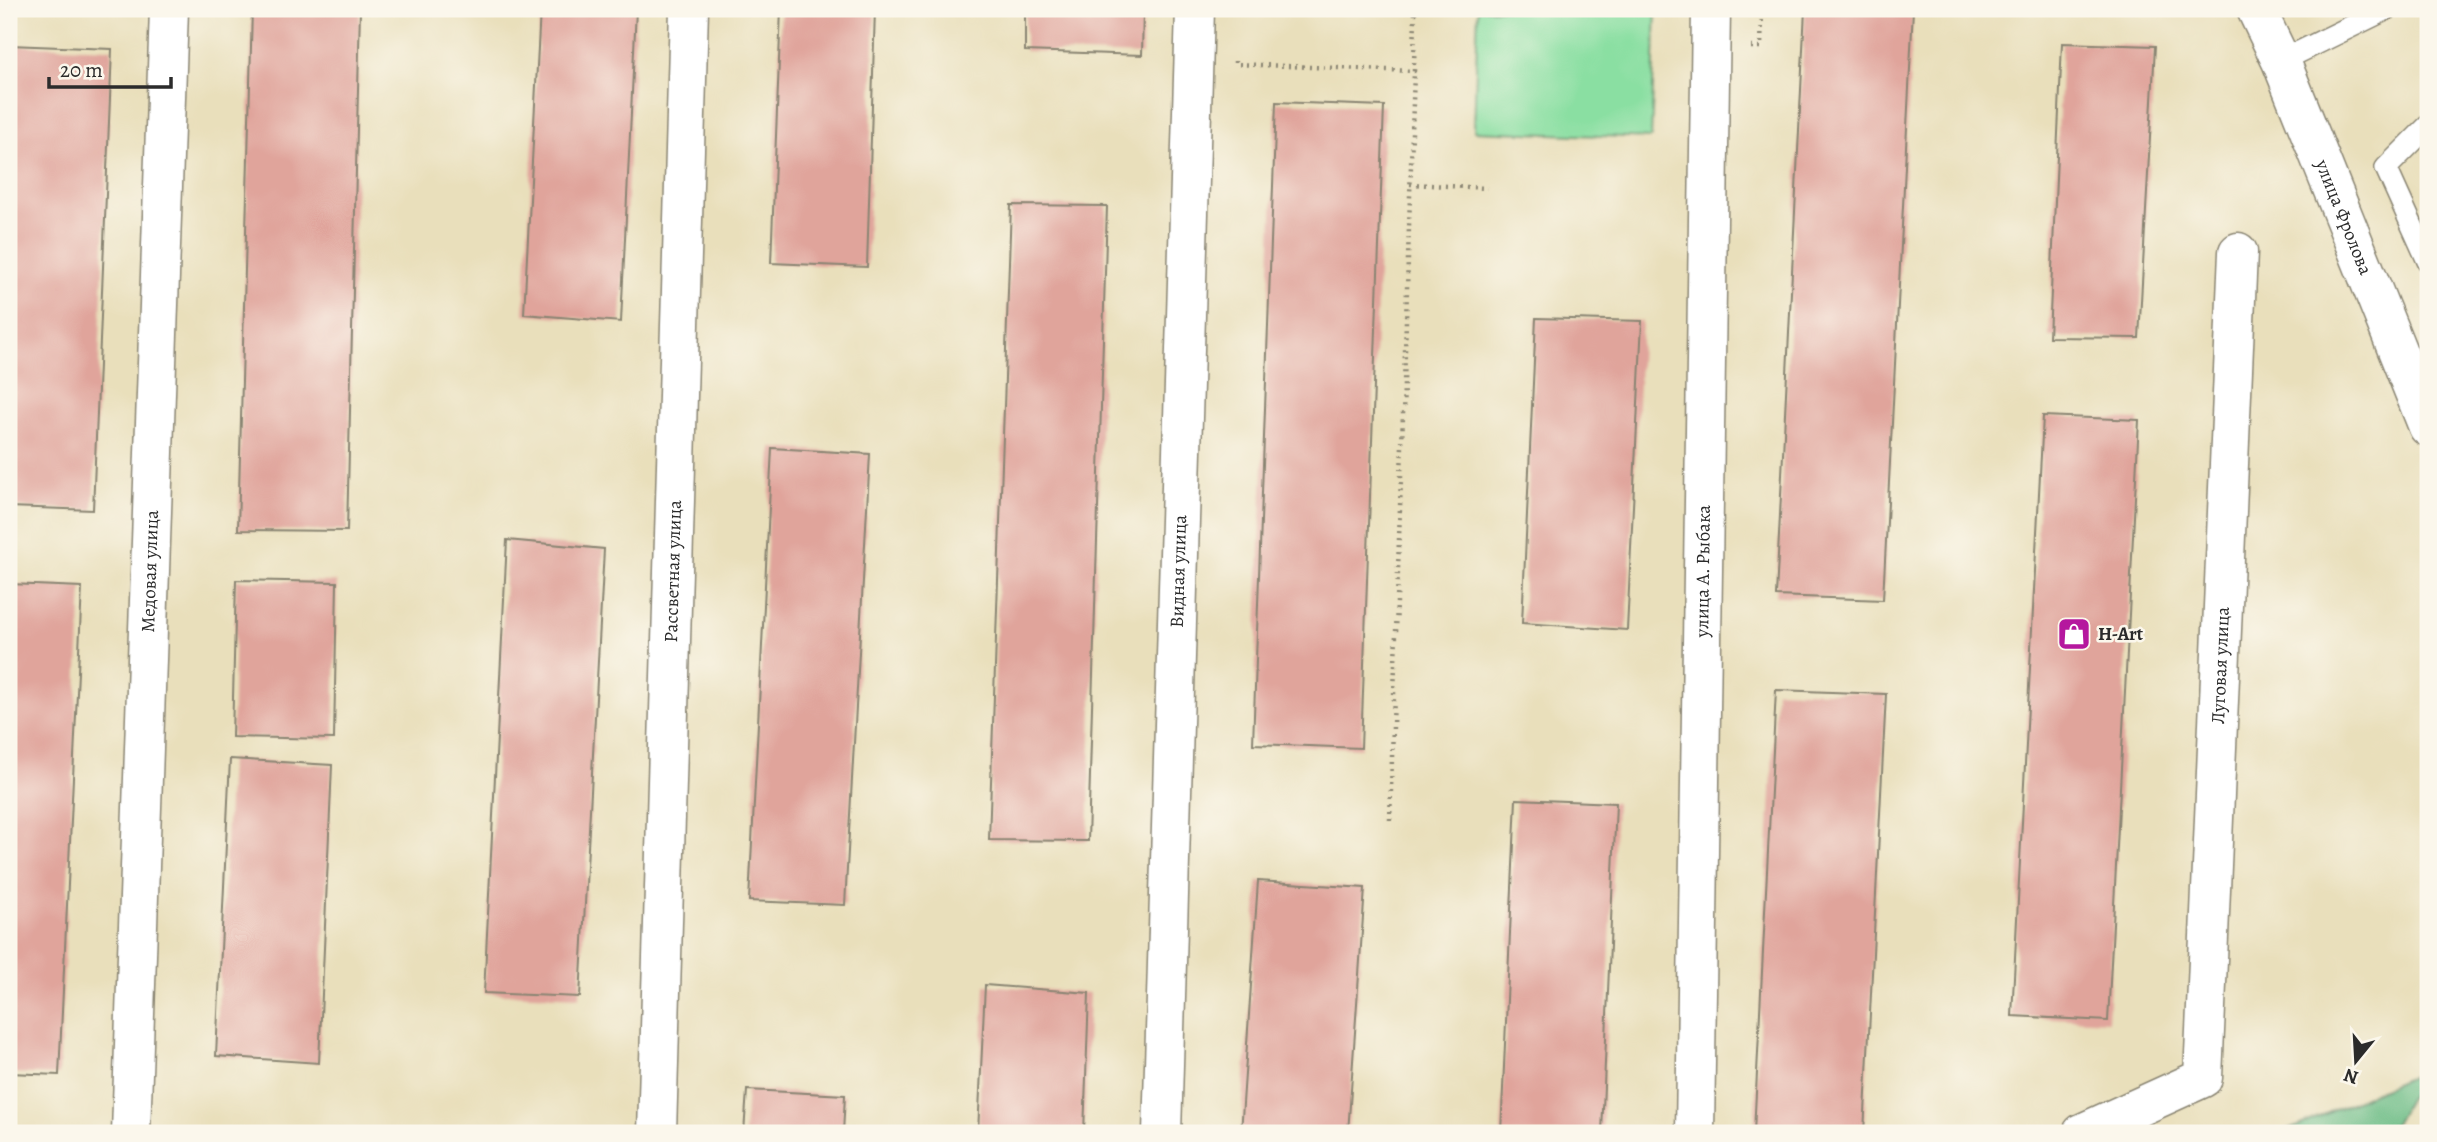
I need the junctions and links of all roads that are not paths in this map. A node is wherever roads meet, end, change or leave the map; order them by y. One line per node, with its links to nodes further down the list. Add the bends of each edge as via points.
1 (169, 9): 12 (street, Медовая улица)
2 (689, 9): 13 (street, Рассветная улица)
3 (1195, 9): 14 (street, Видная улица)
4 (1711, 9): 15 (street, улица А. Рыбака)
5 (2256, 9): 7 (street, улица Фролова)
6 (2386, 9): 7 (lane)
7 (2281, 61): 11 (street, улица Фролова)
8 (2428, 126): 10 (lane, via 2386,168)
9 (2238, 252): 16 (street, Луговая улица, via 2203,1078)
10 (2428, 261)
11 (2428, 427)
12 (131, 1133)
13 (657, 1133)
14 (1162, 1133)
15 (1695, 1133)
16 (2082, 1133)

